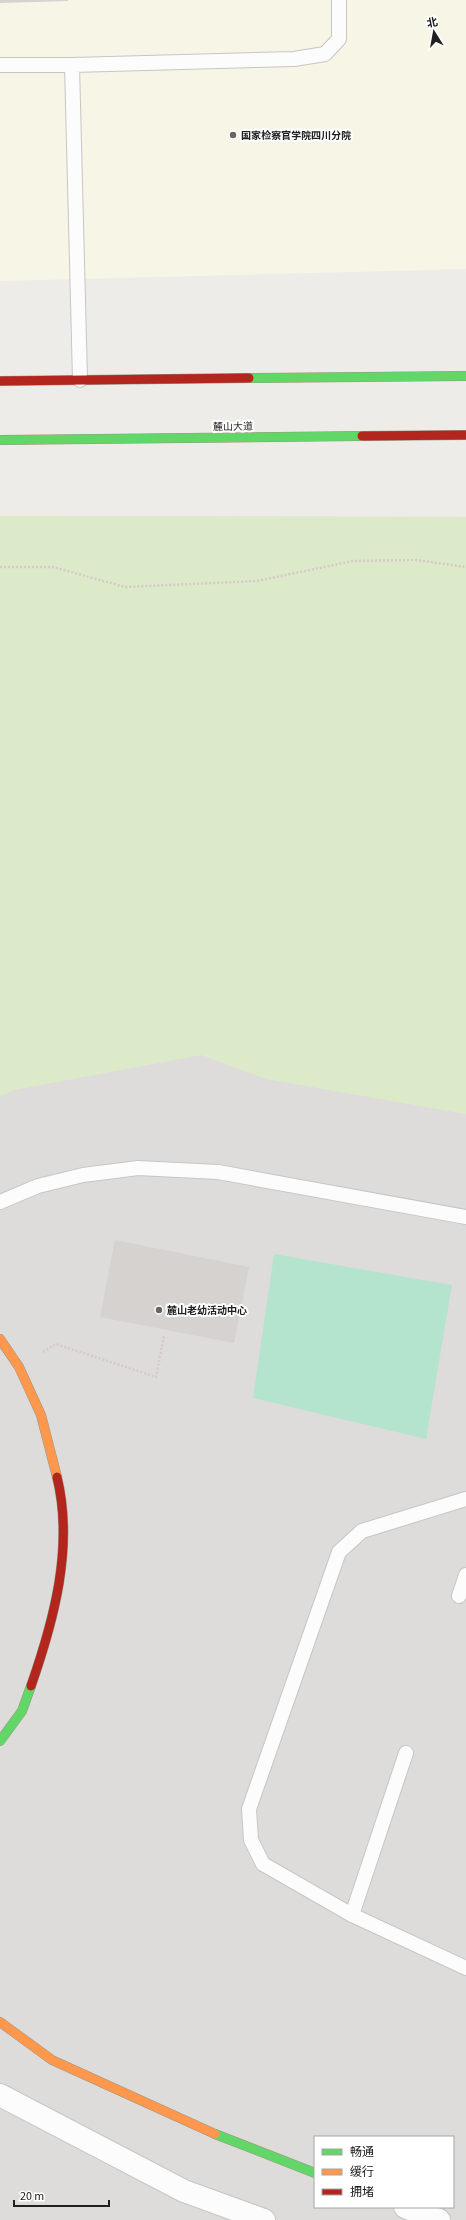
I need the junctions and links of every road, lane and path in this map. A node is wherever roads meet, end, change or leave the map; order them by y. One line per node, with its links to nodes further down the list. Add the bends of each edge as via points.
1 (339, 0): 2 (lane, via 339,39 325,54 294,59)
2 (72, 65): 3 (lane); 5 (lane)
3 (0, 66)
4 (466, 376): 5 (main road)
5 (80, 380): 6 (main road)
6 (0, 381)
7 (466, 435): 8 (main road, 麓山大道)
8 (0, 440)
9 (0, 567): 10 (path, via 53,567 125,587 257,581 353,561 416,560)
10 (466, 567)
11 (0, 1202): 12 (lane, via 38,1186 83,1175 138,1168 218,1172)
12 (466, 1217)
13 (164, 1336): 15 (path, via 156,1377 56,1344)
14 (0, 1339): 15 (main road)
15 (20, 1367): 19 (main road, via 41,1415 61,1494 63,1566 47,1641 22,1711)
16 (466, 1499): 21 (lane, via 362,1531 339,1552 249,1809 250,1840 263,1864)
17 (466, 1575): 18 (lane)
18 (459, 1596)
19 (0, 1741)
20 (406, 1753): 21 (lane)
21 (352, 1915): 22 (lane)
22 (466, 1968)
23 (0, 2022): 25 (main road, via 52,2060 204,2130)
24 (0, 2095): 27 (street, via 184,2191)
25 (314, 2173)
26 (408, 2208): 28 (street)
27 (264, 2220)
28 (439, 2220)

